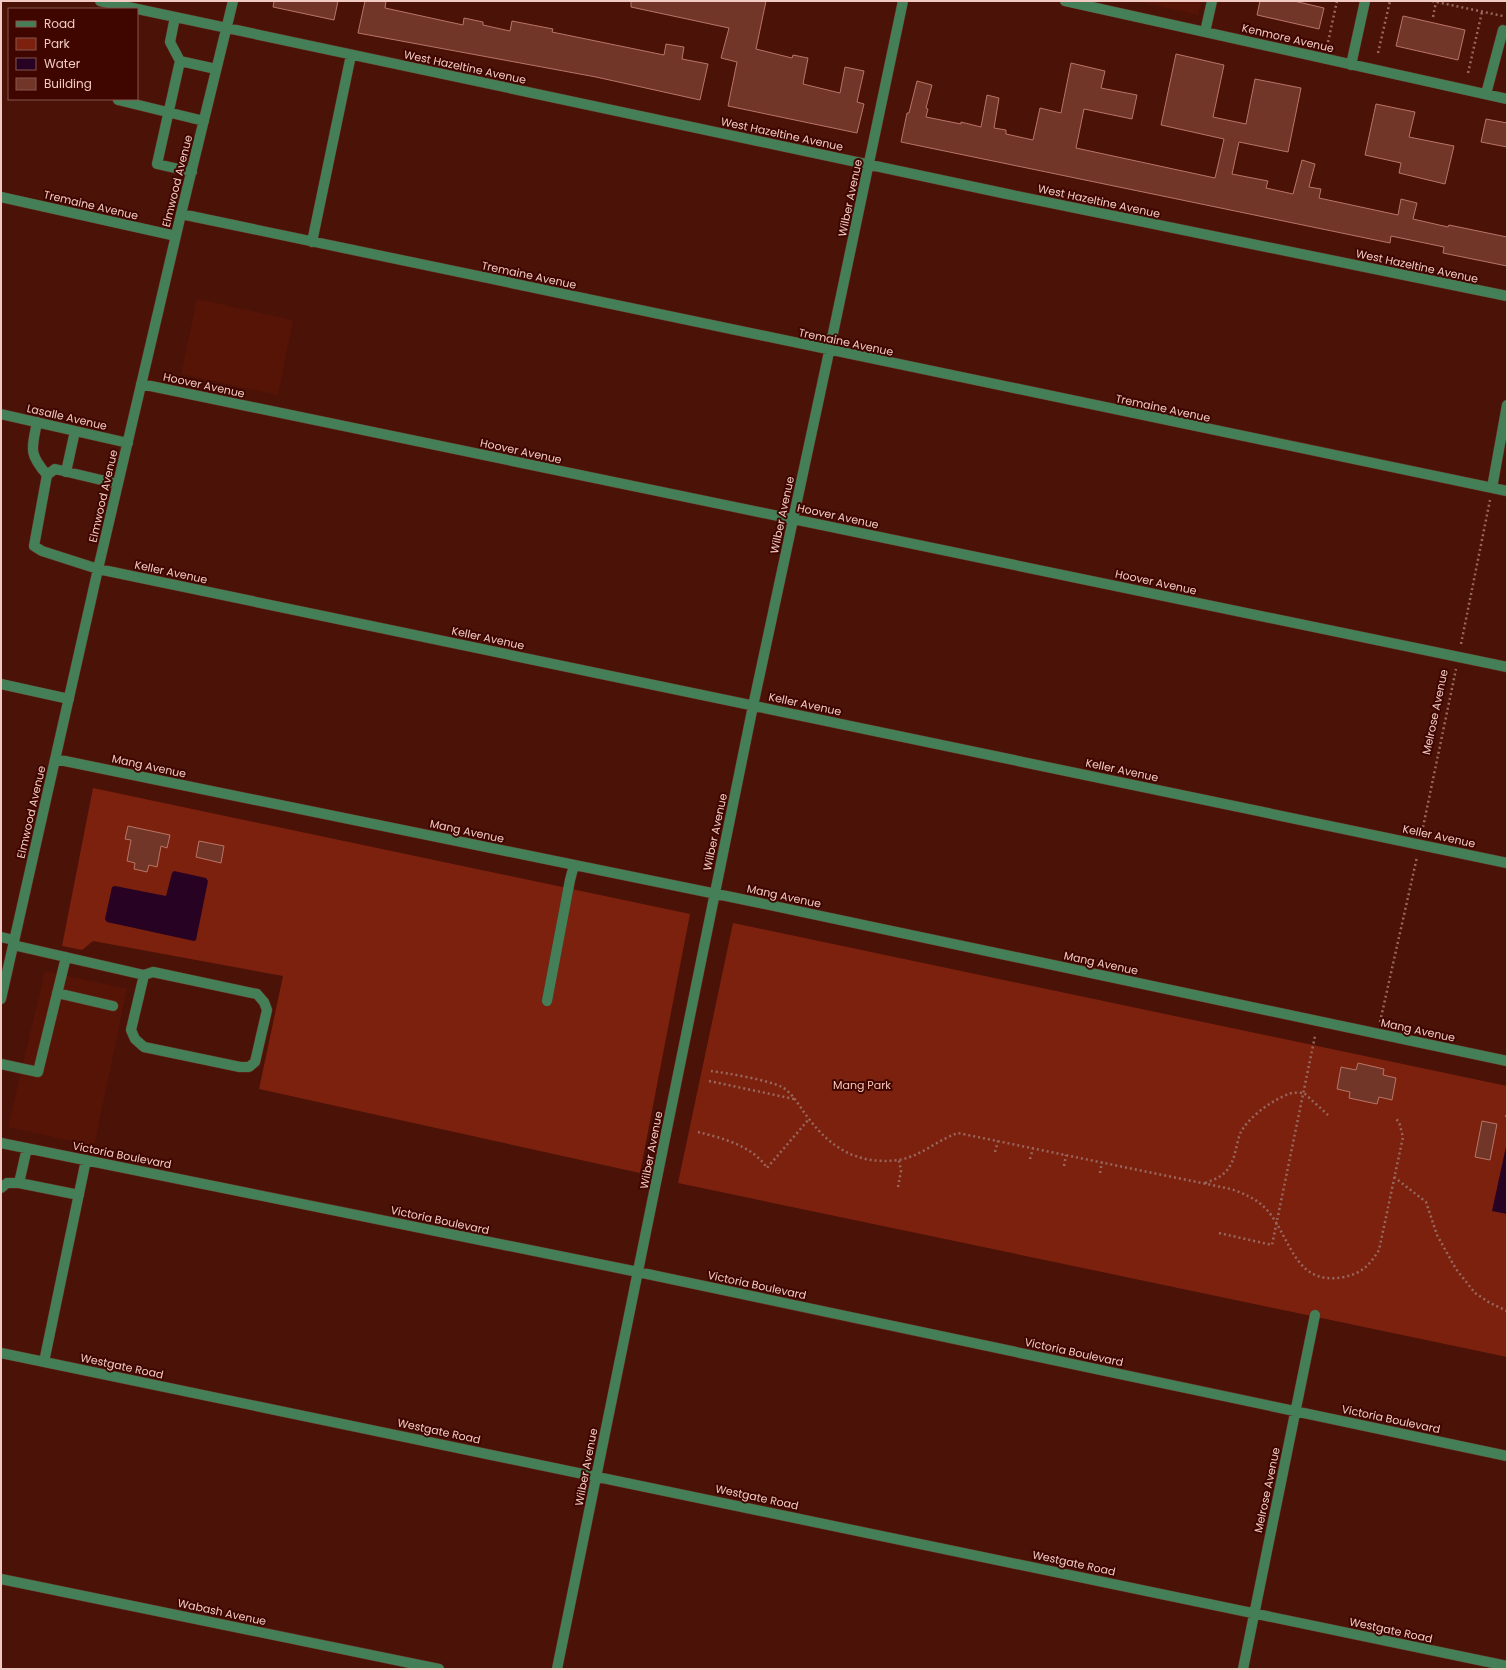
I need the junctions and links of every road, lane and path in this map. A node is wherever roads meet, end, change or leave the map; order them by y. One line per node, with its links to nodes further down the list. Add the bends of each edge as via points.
1 (100, 1): 11 (street, West Hazeltine Avenue)
2 (233, 1): 17 (street, Elmwood Avenue)
3 (902, 1): 32 (street, Wilber Avenue)
4 (1065, 1): 19 (street, Kenmore Avenue)
5 (1212, 1): 19 (street)
6 (1337, 1): 20 (path)
7 (1365, 1): 24 (street)
8 (1390, 1): 21 (path)
9 (1432, 1): 10 (path)
10 (1437, 2): 13 (path); 15 (path)
11 (133, 8)
12 (138, 9): 14 (street, West Hazeltine Avenue)
13 (1482, 12): 16 (path); 26 (path)
14 (175, 17): 17 (street, West Hazeltine Avenue); 23 (street, via 170,42)
15 (1433, 17)
16 (1507, 18)
17 (227, 28): 22 (street, West Hazeltine Avenue); 25 (street, Elmwood Avenue)
18 (1503, 30): 27 (street)
19 (1205, 32): 24 (street, Kenmore Avenue)
20 (1328, 42)
21 (1378, 53)
22 (351, 55): 32 (street, West Hazeltine Avenue); 37 (street)
23 (180, 61): 25 (street); 30 (street)
24 (1351, 65): 27 (street, Kenmore Avenue)
25 (216, 69): 31 (street, Elmwood Avenue)
26 (1468, 73)
27 (1486, 94): 28 (street, Kenmore Avenue)
28 (1507, 99)
29 (118, 100): 30 (street)
30 (169, 112): 31 (street); 33 (street, via 157,164)
31 (204, 121): 33 (street, Elmwood Avenue)
32 (869, 165): 38 (street, West Hazeltine Avenue); 39 (street, Wilber Avenue)
33 (192, 172): 35 (street, Elmwood Avenue)
34 (1, 197): 36 (street, Tremaine Avenue)
35 (181, 214): 36 (street, Elmwood Avenue); 37 (street, Tremaine Avenue)
36 (176, 236): 40 (street, Elmwood Avenue)
37 (312, 242): 39 (street, Tremaine Avenue)
38 (1507, 296)
39 (830, 350): 49 (street, Tremaine Avenue); 51 (street, Wilber Avenue)
40 (141, 384): 45 (street, Elmwood Avenue); 51 (street, Hoover Avenue)
41 (1507, 406): 49 (street)
42 (1, 414): 43 (street, Lasalle Avenue)
43 (37, 422): 44 (street, Lasalle Avenue); 47 (street, via 33,455)
44 (76, 431): 45 (street, Lasalle Avenue); 46 (street)
45 (128, 443): 48 (street, Elmwood Avenue)
46 (66, 472): 47 (street, via 55,469); 48 (street)
47 (47, 475): 52 (street, Keller Avenue, via 34,546)
48 (118, 484): 52 (street, Elmwood Avenue)
49 (1492, 488): 50 (street, Tremaine Avenue); 53 (path, Melrose Avenue)
50 (1507, 491)
51 (794, 519): 53 (street, Hoover Avenue); 57 (street, Wilber Avenue)
52 (98, 569): 56 (street, Elmwood Avenue); 57 (street, Keller Avenue)
53 (1458, 657): 54 (street, Hoover Avenue); 59 (path, Melrose Avenue)
54 (1507, 667)
55 (1, 684): 56 (street)
56 (69, 699): 58 (street, Elmwood Avenue)
57 (753, 706): 59 (street, Keller Avenue); 62 (street, Wilber Avenue)
58 (55, 759): 61 (street, Mang Avenue); 64 (street, Elmwood Avenue)
59 (1419, 844): 60 (street, Keller Avenue); 72 (path, Melrose Avenue)
60 (1507, 863)
61 (574, 865): 62 (street, Mang Avenue); 70 (street)
62 (715, 894): 74 (street, Mang Avenue); 106 (street, Wilber Avenue)
63 (1, 937): 64 (street)
64 (14, 943): 65 (street); 67 (street, Elmwood Avenue)
65 (66, 957): 66 (street); 68 (street)
66 (144, 975): 66 (street, via 131,1030 135,1039 144,1047 240,1067 255,1062 267,1010 257,994 153,972)
67 (3, 982): 69 (street, Elmwood Avenue)
68 (57, 994): 71 (street); 75 (street, via 38,1072)
69 (1, 999)
70 (547, 1000)
71 (113, 1006)
72 (1379, 1023)
73 (1315, 1036): 78 (path)
74 (1507, 1061)
75 (1, 1064)
76 (711, 1071): 79 (path, via 781,1087)
77 (709, 1081): 79 (path)
78 (1304, 1093): 81 (path); 100 (path, via 1290,1093 1262,1109 1240,1134 1229,1169 1219,1178); 104 (path)
79 (795, 1099): 84 (path)
80 (1507, 1112): 82 (path)
81 (1328, 1115)
82 (1506, 1117)
83 (1395, 1118): 98 (path, via 1399,1122 1403,1137)
84 (809, 1119): 85 (path, via 767,1168 762,1159 751,1152 720,1137); 94 (path, via 823,1136 841,1150 877,1161)
85 (698, 1132)
86 (998, 1141): 89 (path); 90 (path); 94 (path, via 958,1133 914,1156)
87 (1, 1143): 88 (street, Victoria Boulevard)
88 (27, 1148): 93 (street, Victoria Boulevard); 99 (street)
89 (1033, 1148): 91 (path); 92 (path)
90 (996, 1152)
91 (1066, 1155): 95 (path); 96 (path)
92 (1030, 1159)
93 (86, 1160): 103 (street); 106 (street, Victoria Boulevard)
94 (899, 1160): 101 (path, via 901,1171)
95 (1102, 1162): 97 (path); 100 (path)
96 (1064, 1166)
97 (1100, 1173)
98 (1394, 1176): 104 (path, via 1379,1250 1371,1263 1357,1274 1328,1279 1315,1274 1292,1254); 107 (path, via 1426,1202 1437,1235 1456,1269 1475,1293)
99 (18, 1183): 102 (street, via 7,1183); 103 (street)
100 (1204, 1183): 104 (path, via 1246,1194 1258,1201)
101 (898, 1187)
102 (1, 1188)
103 (79, 1195): 110 (street)
104 (1276, 1223): 105 (path, via 1272,1245)
105 (1219, 1233)
106 (638, 1272): 111 (street, Victoria Boulevard); 113 (street, Wilber Avenue)
107 (1507, 1311)
108 (1315, 1315): 111 (street, Melrose Avenue)
109 (1, 1353): 110 (street, Westgate Road)
110 (44, 1362): 113 (street, Westgate Road)
111 (1296, 1411): 112 (street, Victoria Boulevard); 115 (street, Melrose Avenue)
112 (1507, 1456)
113 (597, 1476): 115 (street, Westgate Road); 118 (street, Wilber Avenue)
114 (1, 1579): 117 (street, Wabash Avenue)
115 (1254, 1613): 116 (street, Westgate Road); 119 (street, Melrose Avenue)
116 (1507, 1666)
117 (439, 1669)
118 (558, 1669)
119 (1243, 1669)

